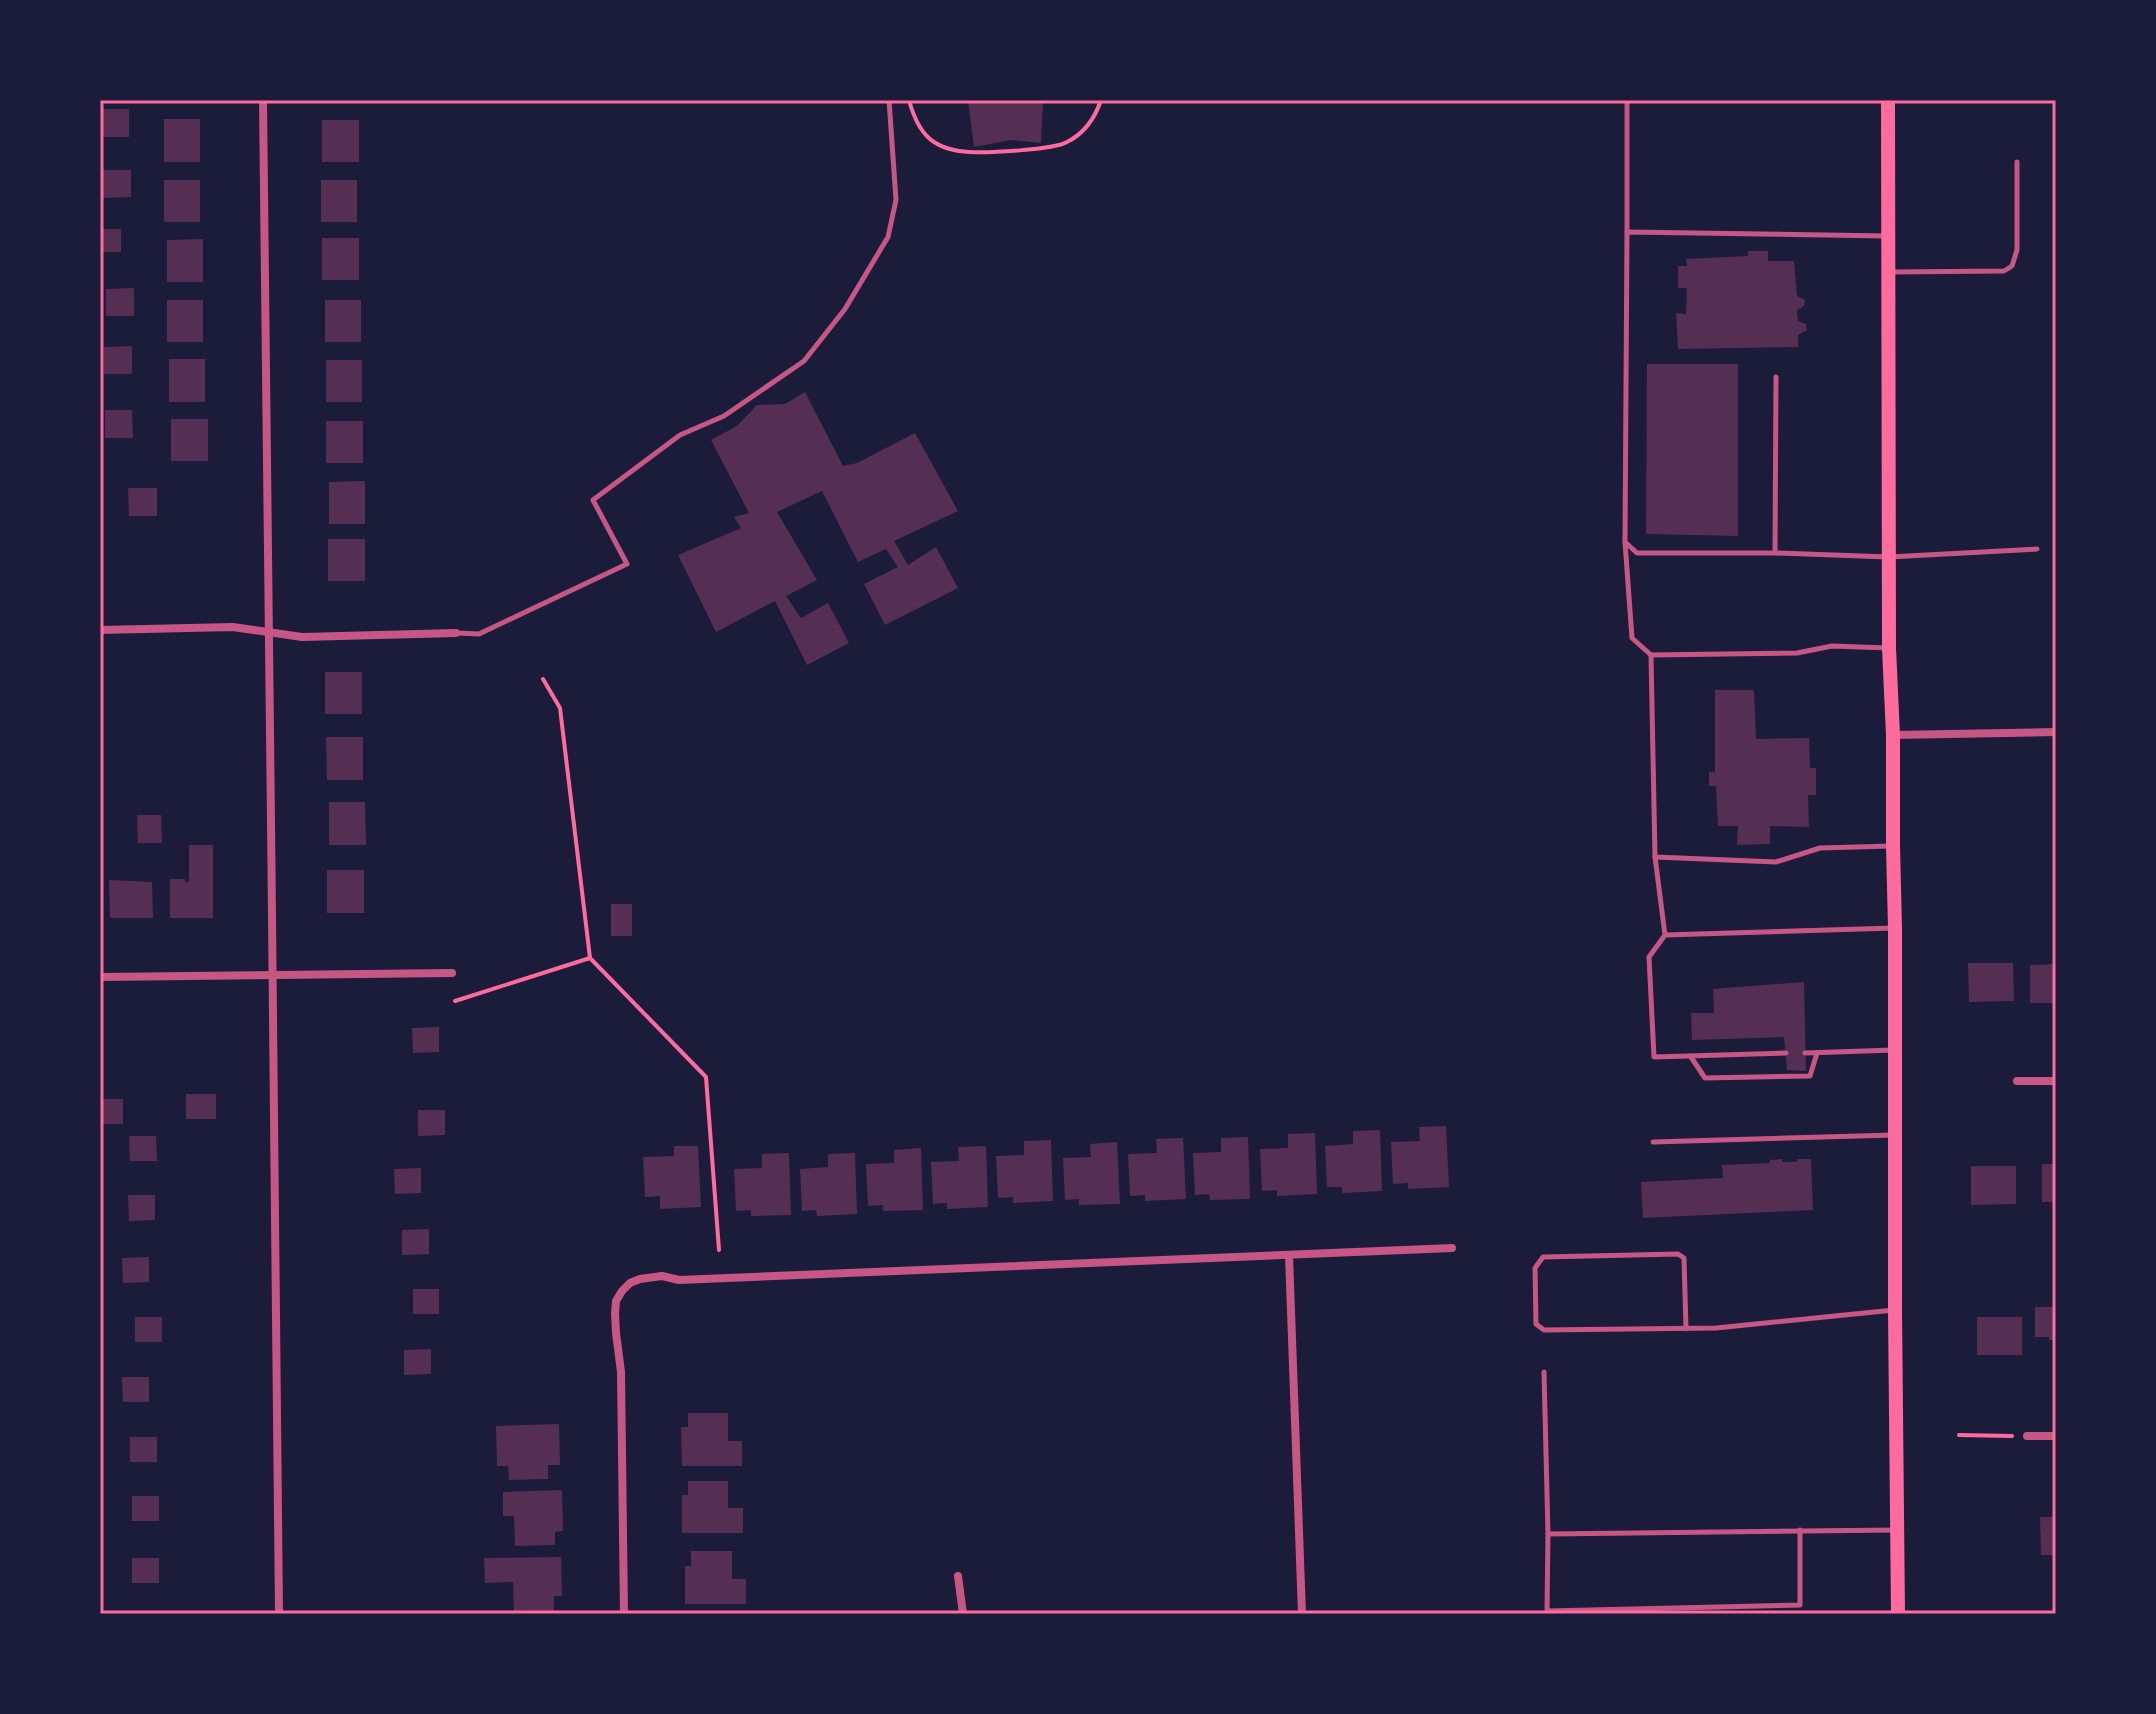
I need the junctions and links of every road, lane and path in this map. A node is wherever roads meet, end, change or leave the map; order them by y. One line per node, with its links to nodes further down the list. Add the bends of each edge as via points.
1 (263, 100): 17 (street)
2 (889, 100): 18 (lane, via 896,200 888,237 845,309 804,361 724,416 680,435 593,500 627,564 479,634)
3 (909, 100): 4 (path, via 935,143 971,152 1065,144 1088,126)
4 (1101, 100)
5 (1627, 100): 8 (lane)
6 (1888, 100): 9 (main road)
7 (2017, 162): 10 (lane, via 2017,250 2012,266 2004,271)
8 (1627, 232): 9 (lane); 12 (lane)
9 (1889, 236): 10 (main road)
10 (1889, 272): 15 (main road)
11 (1776, 377): 14 (lane)
12 (1625, 542): 14 (lane, via 1637,553); 20 (lane, via 1632,638)
13 (2037, 549): 15 (lane)
14 (1775, 553): 15 (lane)
15 (1889, 557): 19 (main road)
16 (100, 630): 17 (street, via 233,627)
17 (268, 633): 18 (street); 30 (street)
18 (456, 633)
19 (1889, 648): 20 (lane); 23 (main road)
20 (1651, 655): 25 (lane)
21 (543, 679): 28 (path, via 560,708)
22 (2056, 732): 23 (street)
23 (1893, 735): 24 (main road)
24 (1893, 846): 25 (lane, via 1820,848 1776,862); 26 (main road)
25 (1655, 857): 27 (lane)
26 (1895, 928): 27 (lane); 33 (main road)
27 (1665, 935): 37 (lane, via 1649,957 1654,1057)
28 (590, 958): 32 (path); 43 (path, via 706,1077)
29 (452, 973): 30 (street)
30 (272, 975): 31 (street); 55 (street)
31 (100, 977)
32 (455, 1001)
33 (1895, 1050): 36 (lane); 40 (main road)
34 (1786, 1053): 37 (lane)
35 (1805, 1053): 36 (lane)
36 (1817, 1053): 37 (lane, via 1810,1076 1705,1078)
37 (1691, 1056)
38 (2017, 1081): 39 (street)
39 (2056, 1081)
40 (1895, 1135): 41 (lane); 45 (main road)
41 (1653, 1142)
42 (1452, 1248): 44 (street)
43 (719, 1250)
44 (1289, 1256): 56 (street, via 679,1280 662,1276 630,1283 616,1301 615,1314 621,1372); 58 (street)
45 (1895, 1310): 46 (lane); 52 (main road)
46 (1686, 1329): 46 (lane, via 1684,1258 1678,1254 1543,1257 1535,1268 1536,1324 1544,1330)
47 (1544, 1372): 53 (lane)
48 (1959, 1435): 49 (path)
49 (2027, 1436): 50 (street)
50 (2056, 1436)
51 (1800, 1530): 52 (lane); 53 (lane); 53 (lane, via 1800,1605 1547,1611)
52 (1897, 1530): 59 (main road)
53 (1548, 1534)
54 (958, 1576): 57 (street)
55 (279, 1614)
56 (624, 1614)
57 (963, 1614)
58 (1302, 1614)
59 (1898, 1614)

